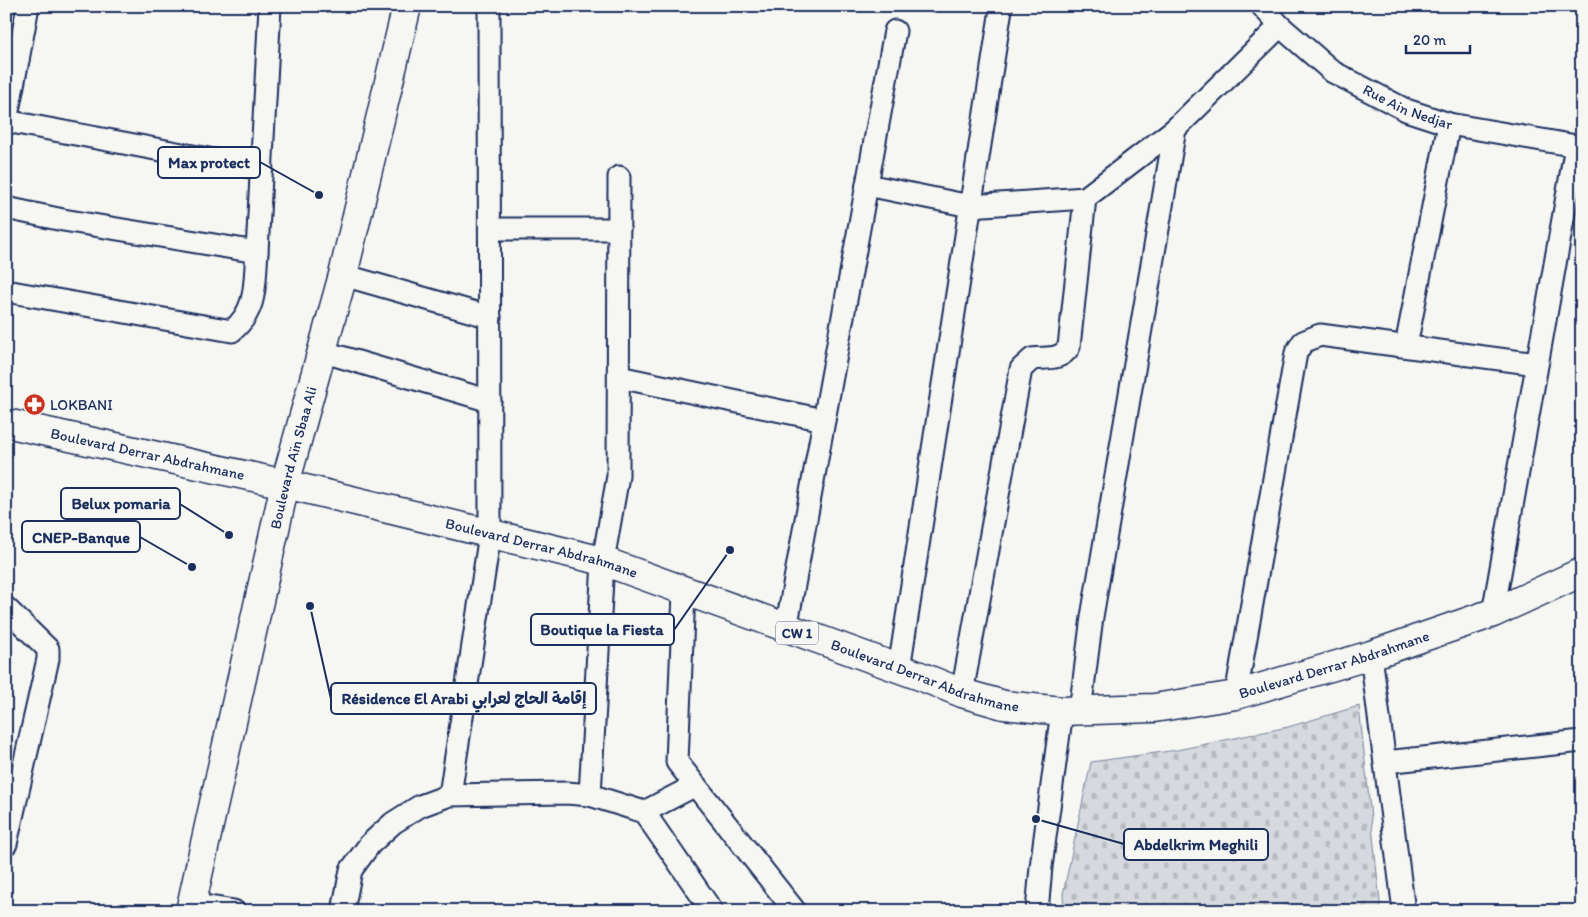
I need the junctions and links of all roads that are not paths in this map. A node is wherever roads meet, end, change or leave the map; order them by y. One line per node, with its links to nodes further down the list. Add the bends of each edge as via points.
1 (28, 6): 9 (street)
2 (406, 6): 23 (main road, Boulevard Aïn Sbaa Ali)
3 (489, 6): 20 (street)
4 (1262, 6): 7 (street, Rue Ain Nedjar)
5 (264, 8): 14 (street)
6 (1001, 9): 18 (street)
7 (1280, 26): 11 (street, Rue Ain Nedjar, via 1333,72 1406,110); 12 (street)
8 (895, 31): 16 (street)
9 (12, 59): 10 (street)
10 (6, 121): 14 (street)
11 (1449, 124): 13 (street, Rue Ain Nedjar); 26 (street)
12 (1175, 129): 17 (street); 45 (street, via 1092,617)
13 (1579, 146): 28 (street)
14 (262, 169): 22 (street)
15 (619, 177): 21 (street)
16 (867, 184): 18 (street); 31 (street)
17 (1086, 198): 18 (street); 43 (street, via 1069,347 1060,356 1032,359 1021,369)
18 (970, 206): 42 (street)
19 (6, 208): 22 (street)
20 (490, 229): 21 (street); 25 (street)
21 (619, 229): 29 (street)
22 (257, 252): 24 (street, via 254,297 245,320 232,331)
23 (343, 275): 25 (street); 27 (main road, Boulevard Aïn Sbaa Ali)
24 (6, 291)
25 (490, 317): 30 (street)
26 (1406, 346): 28 (street); 44 (street, via 1320,334 1308,338 1299,347)
27 (321, 351): 30 (street); 33 (main road, Boulevard Aïn Sbaa Ali)
28 (1537, 364): 39 (street)
29 (618, 377): 31 (street); 35 (street, via 618,476)
30 (490, 401): 34 (street)
31 (824, 420): 40 (street)
32 (6, 423): 33 (main road, Boulevard Derrar Abdrahmane / CW 1)
33 (285, 484): 34 (main road, Boulevard Derrar Abdrahmane / CW 1); 54 (main road, Boulevard Aïn Sbaa Ali)
34 (490, 534): 35 (main road, Boulevard Derrar Abdrahmane / CW 1); 50 (street)
35 (603, 561): 37 (main road, Boulevard Derrar Abdrahmane / CW 1); 49 (street)
36 (1582, 572): 39 (main road, Boulevard Derrar Abdrahmane / CW 1)
37 (684, 592): 40 (main road, Boulevard Derrar Abdrahmane / CW 1); 48 (street, via 677,762)
38 (6, 608): 51 (street, via 48,649)
39 (1493, 613): 41 (main road, Boulevard Derrar Abdrahmane / CW 1)
40 (786, 629): 42 (main road, Boulevard Derrar Abdrahmane / CW 1)
41 (1370, 655): 44 (main road, Boulevard Derrar Abdrahmane / CW 1); 47 (street)
42 (899, 668): 43 (main road, Boulevard Derrar Abdrahmane / CW 1)
43 (962, 693): 45 (main road, Boulevard Derrar Abdrahmane / CW 1, via 1004,705)
44 (1236, 695): 45 (main road, Boulevard Derrar Abdrahmane / CW 1, via 1154,708)
45 (1071, 711): 59 (street, via 1042,858)
46 (1580, 737): 47 (street)
47 (1385, 762): 60 (street)
48 (694, 786): 52 (street); 58 (street)
49 (590, 795): 50 (street); 52 (street)
50 (450, 796): 56 (street, via 420,806 393,822 370,844 351,870)
51 (10, 811): 53 (street)
52 (644, 812): 57 (street)
53 (6, 844)
54 (191, 907): 55 (street)
55 (234, 911)
56 (343, 911)
57 (712, 911)
58 (795, 911)
59 (1038, 911)
60 (1404, 911)

